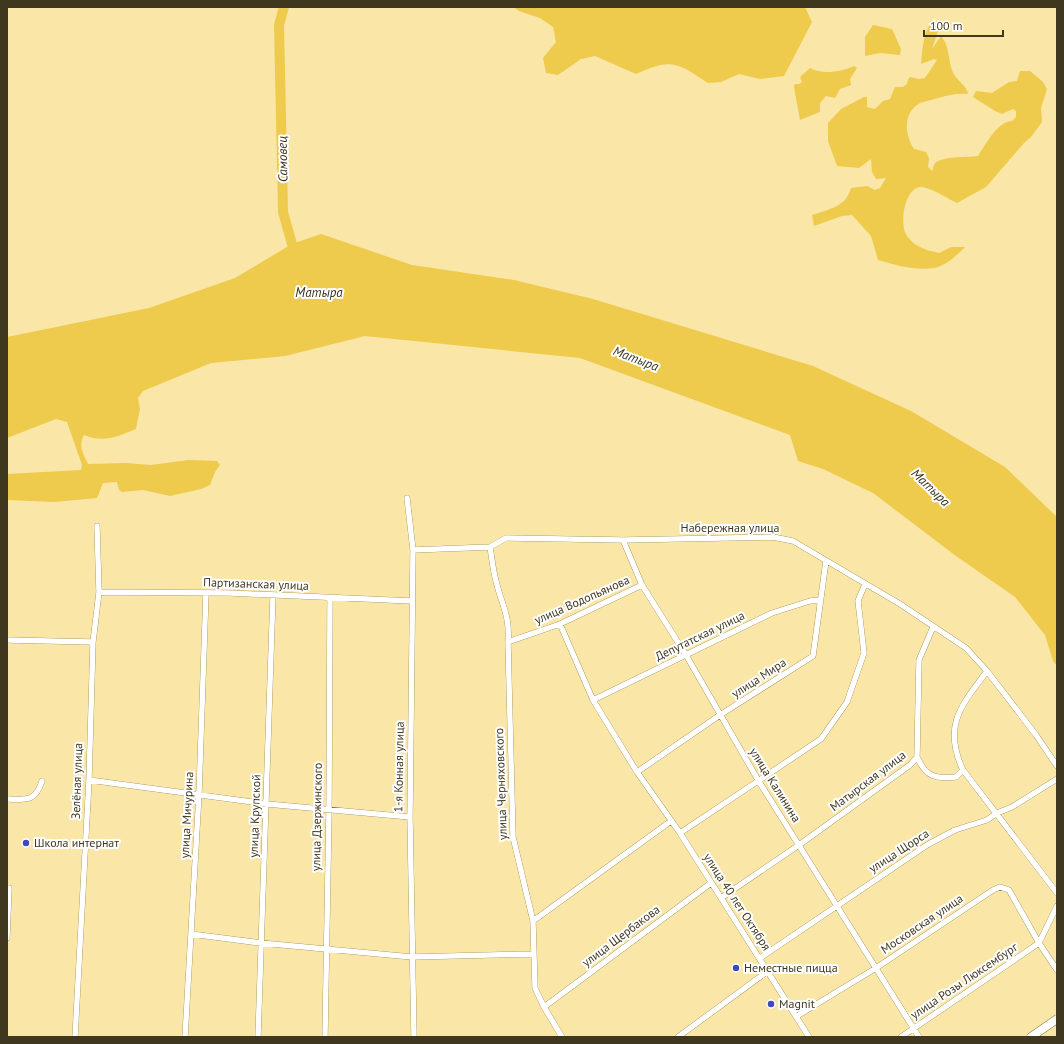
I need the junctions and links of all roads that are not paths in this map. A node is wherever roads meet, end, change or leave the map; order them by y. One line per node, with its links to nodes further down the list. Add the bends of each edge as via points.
1 (407, 498): 5 (street, 1-я Конная улица)
2 (97, 526): 9 (street, Зелёная улица)
3 (623, 540): 4 (street, Набережная улица, via 506,538); 6 (street, Набережная улица, via 773,537 793,541); 8 (street, улица Калинина)
4 (490, 547): 5 (street, Набережная улица); 19 (street, улица Черняховского, via 496,582 509,625)
5 (413, 550): 14 (street, 1-я Конная улица)
6 (826, 561): 7 (street, Набережная улица); 13 (street, улица Мира)
7 (865, 584): 16 (street, Набережная улица); 30 (street, via 858,601 864,654 847,702 821,739)
8 (642, 585): 15 (street, улица Водопьянова); 20 (street, улица Калинина)
9 (99, 592): 10 (street, Партизанская улица); 18 (street, Зелёная улица)
10 (206, 594): 11 (street, Партизанская улица); 32 (street, улица Мичурина)
11 (272, 595): 12 (street, Партизанская улица); 34 (street, улица Крупской)
12 (330, 598): 14 (street, Партизанская улица); 35 (street, улица Дзержинского)
13 (820, 600): 20 (street, Депутатская улица, via 810,600 772,613); 23 (street, улица Мира, via 813,656)
14 (412, 601): 37 (street, 1-я Конная улица)
15 (560, 624): 19 (street, улица Водопьянова); 22 (street, улица 40 лет Октября)
16 (933, 627): 21 (street, Набережная улица, via 966,648); 24 (street, Матырская улица, via 919,660)
17 (7, 640): 18 (street)
18 (93, 642): 29 (street, Зелёная улица)
19 (508, 642): 47 (street, улица Черняховского, via 513,837)
20 (686, 655): 22 (street, Депутатская улица); 23 (street, улица Калинина)
21 (987, 671): 25 (street, Набережная улица); 26 (street, via 959,710 957,717 954,731 957,758)
22 (593, 700): 27 (street, улица 40 лет Октября)
23 (720, 715): 27 (street, улица Мира); 30 (street, улица Калинина)
24 (917, 757): 26 (street, via 923,770 938,778 956,777); 40 (street, Матырская улица, via 910,765)
25 (1057, 766)
26 (963, 770): 36 (street)
27 (637, 772): 38 (street, улица 40 лет Октября)
28 (1057, 779): 36 (street, улица Щорса, via 1012,807)
29 (89, 780): 32 (street); 63 (street, Зелёная улица)
30 (758, 780): 39 (street); 40 (street, улица Калинина)
31 (42, 781): 33 (street, via 38,792 29,799)
32 (199, 794): 34 (street); 48 (street, улица Мичурина)
33 (7, 799)
34 (267, 804): 35 (street); 50 (street, улица Крупской)
35 (329, 810): 37 (street); 52 (street, улица Дзержинского)
36 (997, 813): 43 (street); 45 (street, улица Щорса, via 987,820 955,830 927,845)
37 (410, 817): 54 (street, 1-я Конная улица)
38 (671, 821): 39 (street, улица 40 лет Октября); 47 (street)
39 (680, 833): 41 (street, улица 40 лет Октября)
40 (799, 845): 44 (street, Матырская улица); 45 (street, улица Калинина)
41 (711, 883): 44 (street, улица 40 лет Октября); 59 (street, улица Щербакова)
42 (8, 888): 49 (street)
43 (1057, 893)
44 (721, 898): 55 (street, улица 40 лет Октября)
45 (836, 905): 55 (street, улица Щорса); 56 (street, улица Калинина)
46 (1057, 906): 51 (street)
47 (533, 921): 53 (street, улица Черняховского)
48 (191, 934): 50 (street); 64 (street, улица Мичурина)
49 (7, 938)
50 (261, 943): 52 (street); 65 (street, улица Крупской)
51 (1039, 943): 56 (street, Московская улица, via 1009,890 1000,887); 57 (street); 62 (street, улица Розы Люксембург)
52 (327, 949): 54 (street); 66 (street, улица Дзержинского)
53 (533, 954): 54 (street); 59 (street, улица Черняховского, via 535,988)
54 (412, 957): 67 (street, 1-я Конная улица)
55 (760, 958): 58 (street, улица 40 лет Октября)
56 (876, 968): 60 (street, Московская улица); 62 (street, улица Калинина)
57 (1057, 970)
58 (768, 971): 60 (street, улица 40 лет Октября); 69 (street)
59 (544, 1007): 68 (street, улица Черняховского)
60 (797, 1016): 70 (street, улица 40 лет Октября)
61 (1057, 1020): 73 (main road)
62 (913, 1029): 71 (street, улица Розы Люксембург); 72 (street, улица Калинина)
63 (75, 1037)
64 (185, 1037)
65 (258, 1037)
66 (325, 1037)
67 (414, 1037)
68 (562, 1037)
69 (678, 1037)
70 (809, 1037)
71 (901, 1037)
72 (919, 1037)
73 (1031, 1037)

